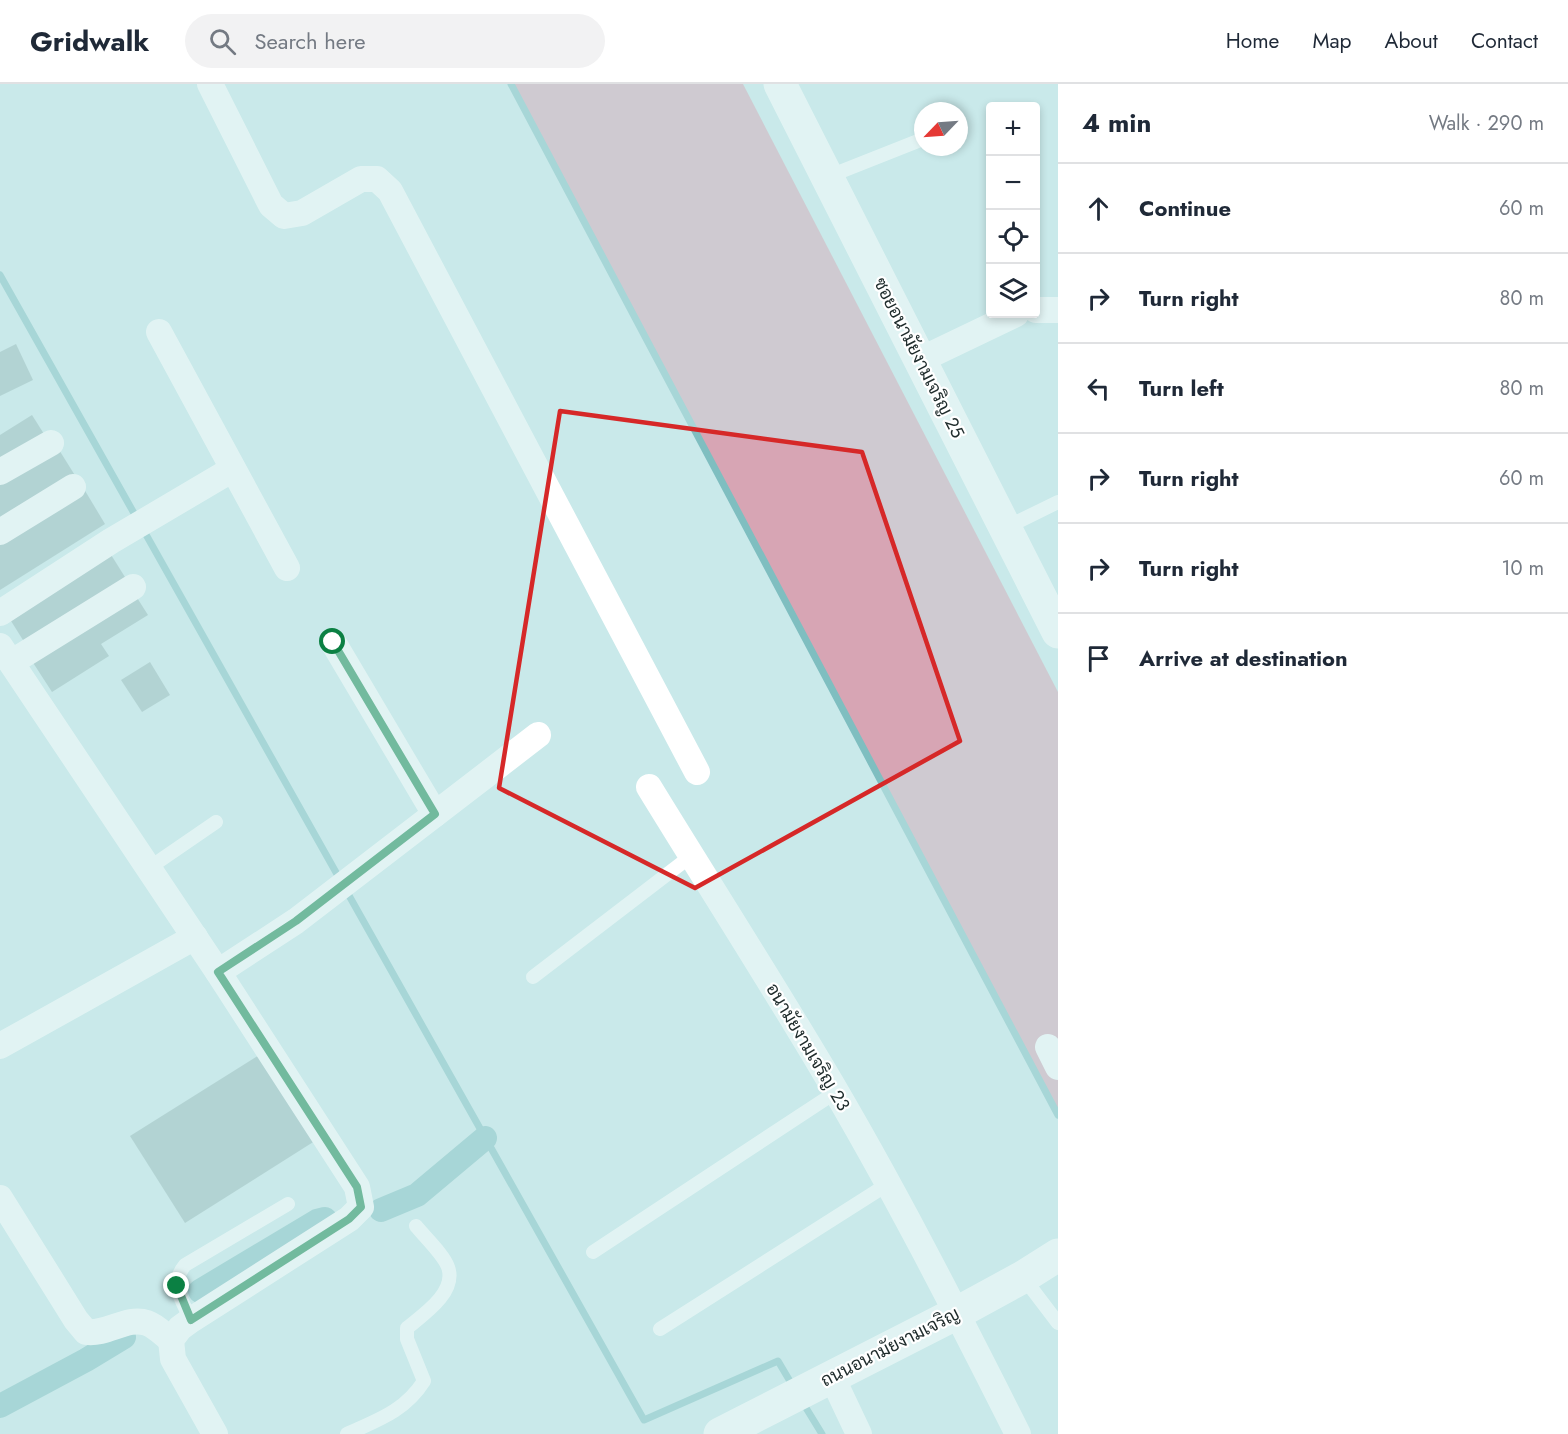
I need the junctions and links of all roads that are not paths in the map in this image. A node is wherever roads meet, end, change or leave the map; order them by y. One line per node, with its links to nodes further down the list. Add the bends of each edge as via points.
1 (210, 84): 24 (street, via 271,205 284,216 302,213 361,179 377,179 390,191)
2 (780, 84): 4 (street, ซอยอนามัยงามเจริญ 25)
3 (914, 143): 4 (lane)
4 (827, 177): 9 (street, ซอยอนามัยงามเจริญ 25)
5 (1040, 310): 6 (street)
6 (1058, 310)
7 (1008, 318): 9 (street)
8 (159, 332): 11 (street)
9 (920, 360): 15 (street, ซอยอนามัยงามเจริญ 25)
10 (51, 443): 12 (street)
11 (233, 469): 17 (street); 19 (street)
12 (0, 472)
13 (73, 487): 16 (street)
14 (1058, 502): 15 (lane)
15 (1005, 528): 20 (street, ซอยอนามัยงามเจริญ 25)
16 (0, 532)
17 (287, 568)
18 (133, 587): 22 (street)
19 (0, 613)
20 (1058, 632)
21 (333, 642): 26 (street)
22 (6, 654): 29 (street)
23 (538, 735): 26 (street)
24 (697, 772)
25 (649, 787): 28 (street, อนามัยงามเจริญ 23)
26 (435, 814): 31 (street, via 296,921)
27 (216, 822): 29 (lane)
28 (691, 856): 32 (lane); 34 (street, อนามัยงามเจริญ 23)
29 (149, 868): 30 (street)
30 (195, 937): 31 (street); 33 (street)
31 (218, 972): 43 (street, via 357,1187 361,1207 349,1219)
32 (533, 977)
33 (0, 1046)
34 (836, 1092): 35 (street, อนามัยงามเจริญ 23); 39 (lane)
35 (888, 1184): 42 (street, อนามัยงามเจริญ 23); 45 (lane)
36 (0, 1198): 46 (street, via 86,1332 134,1322 148,1323)
37 (288, 1204): 43 (lane, via 181,1269 177,1286)
38 (416, 1226): 50 (lane, via 448,1265 450,1280 446,1291 407,1328 407,1339 424,1381 400,1408)
39 (593, 1252)
40 (1058, 1255): 41 (street, ถนนอนามัยงามเจริญ)
41 (1023, 1277): 42 (street, ถนนอนามัยงามเจริญ); 44 (lane)
42 (957, 1313): 47 (street, ถนนอนามัยงามเจริญ); 52 (street, อนามัยงามเจริญ 23)
43 (191, 1320): 46 (street)
44 (1058, 1323)
45 (660, 1329)
46 (171, 1340): 49 (street, via 173,1359)
47 (808, 1389): 48 (street, ถนนอนามัยงามเจริญ); 51 (street)
48 (725, 1433)
49 (214, 1434)
50 (347, 1434)
51 (859, 1434)
52 (1018, 1434)

